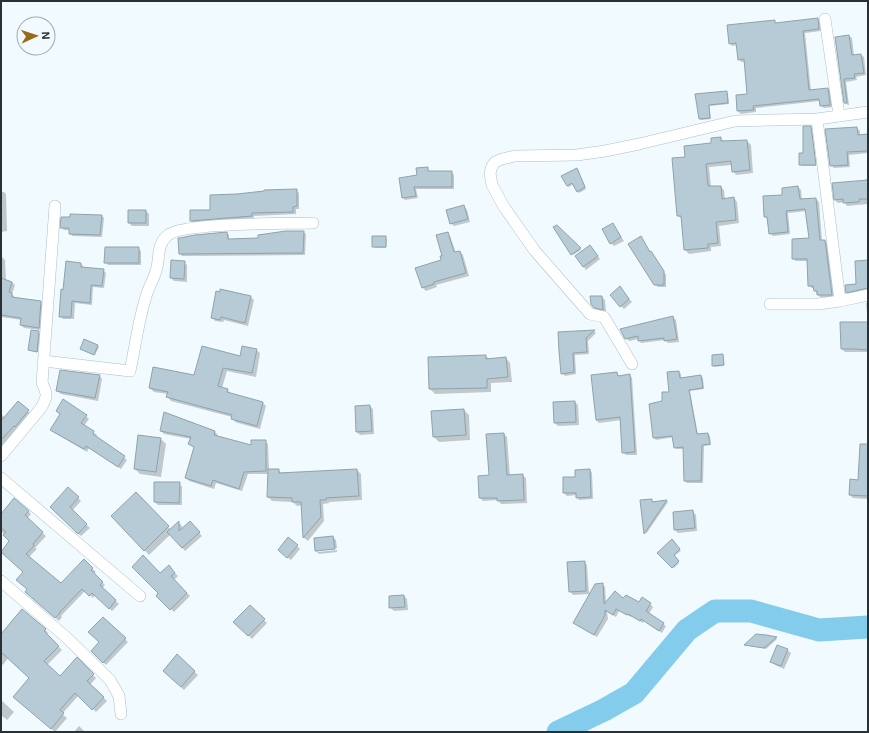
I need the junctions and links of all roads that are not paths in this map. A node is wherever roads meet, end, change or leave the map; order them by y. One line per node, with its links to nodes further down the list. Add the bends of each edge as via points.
1 (825, 19): 3 (street)
2 (868, 112): 3 (street)
3 (839, 115): 4 (street)
4 (817, 119): 8 (street); 11 (street, via 735,121 605,151 576,155 515,156 502,159 492,166 492,185 535,252 590,314 604,317)
5 (55, 206): 10 (street)
6 (313, 223): 10 (street, via 221,226 178,230 168,234 160,248 157,270 145,299 130,371)
7 (868, 295): 8 (street)
8 (840, 301): 9 (street, via 818,304)
9 (770, 304)
10 (44, 361): 12 (street, via 42,383 47,393 45,400)
11 (632, 364)
12 (1, 456)
13 (1, 478): 15 (street)
14 (1, 581): 16 (street, via 67,638 110,680 119,696)
15 (140, 596)
16 (121, 714)

